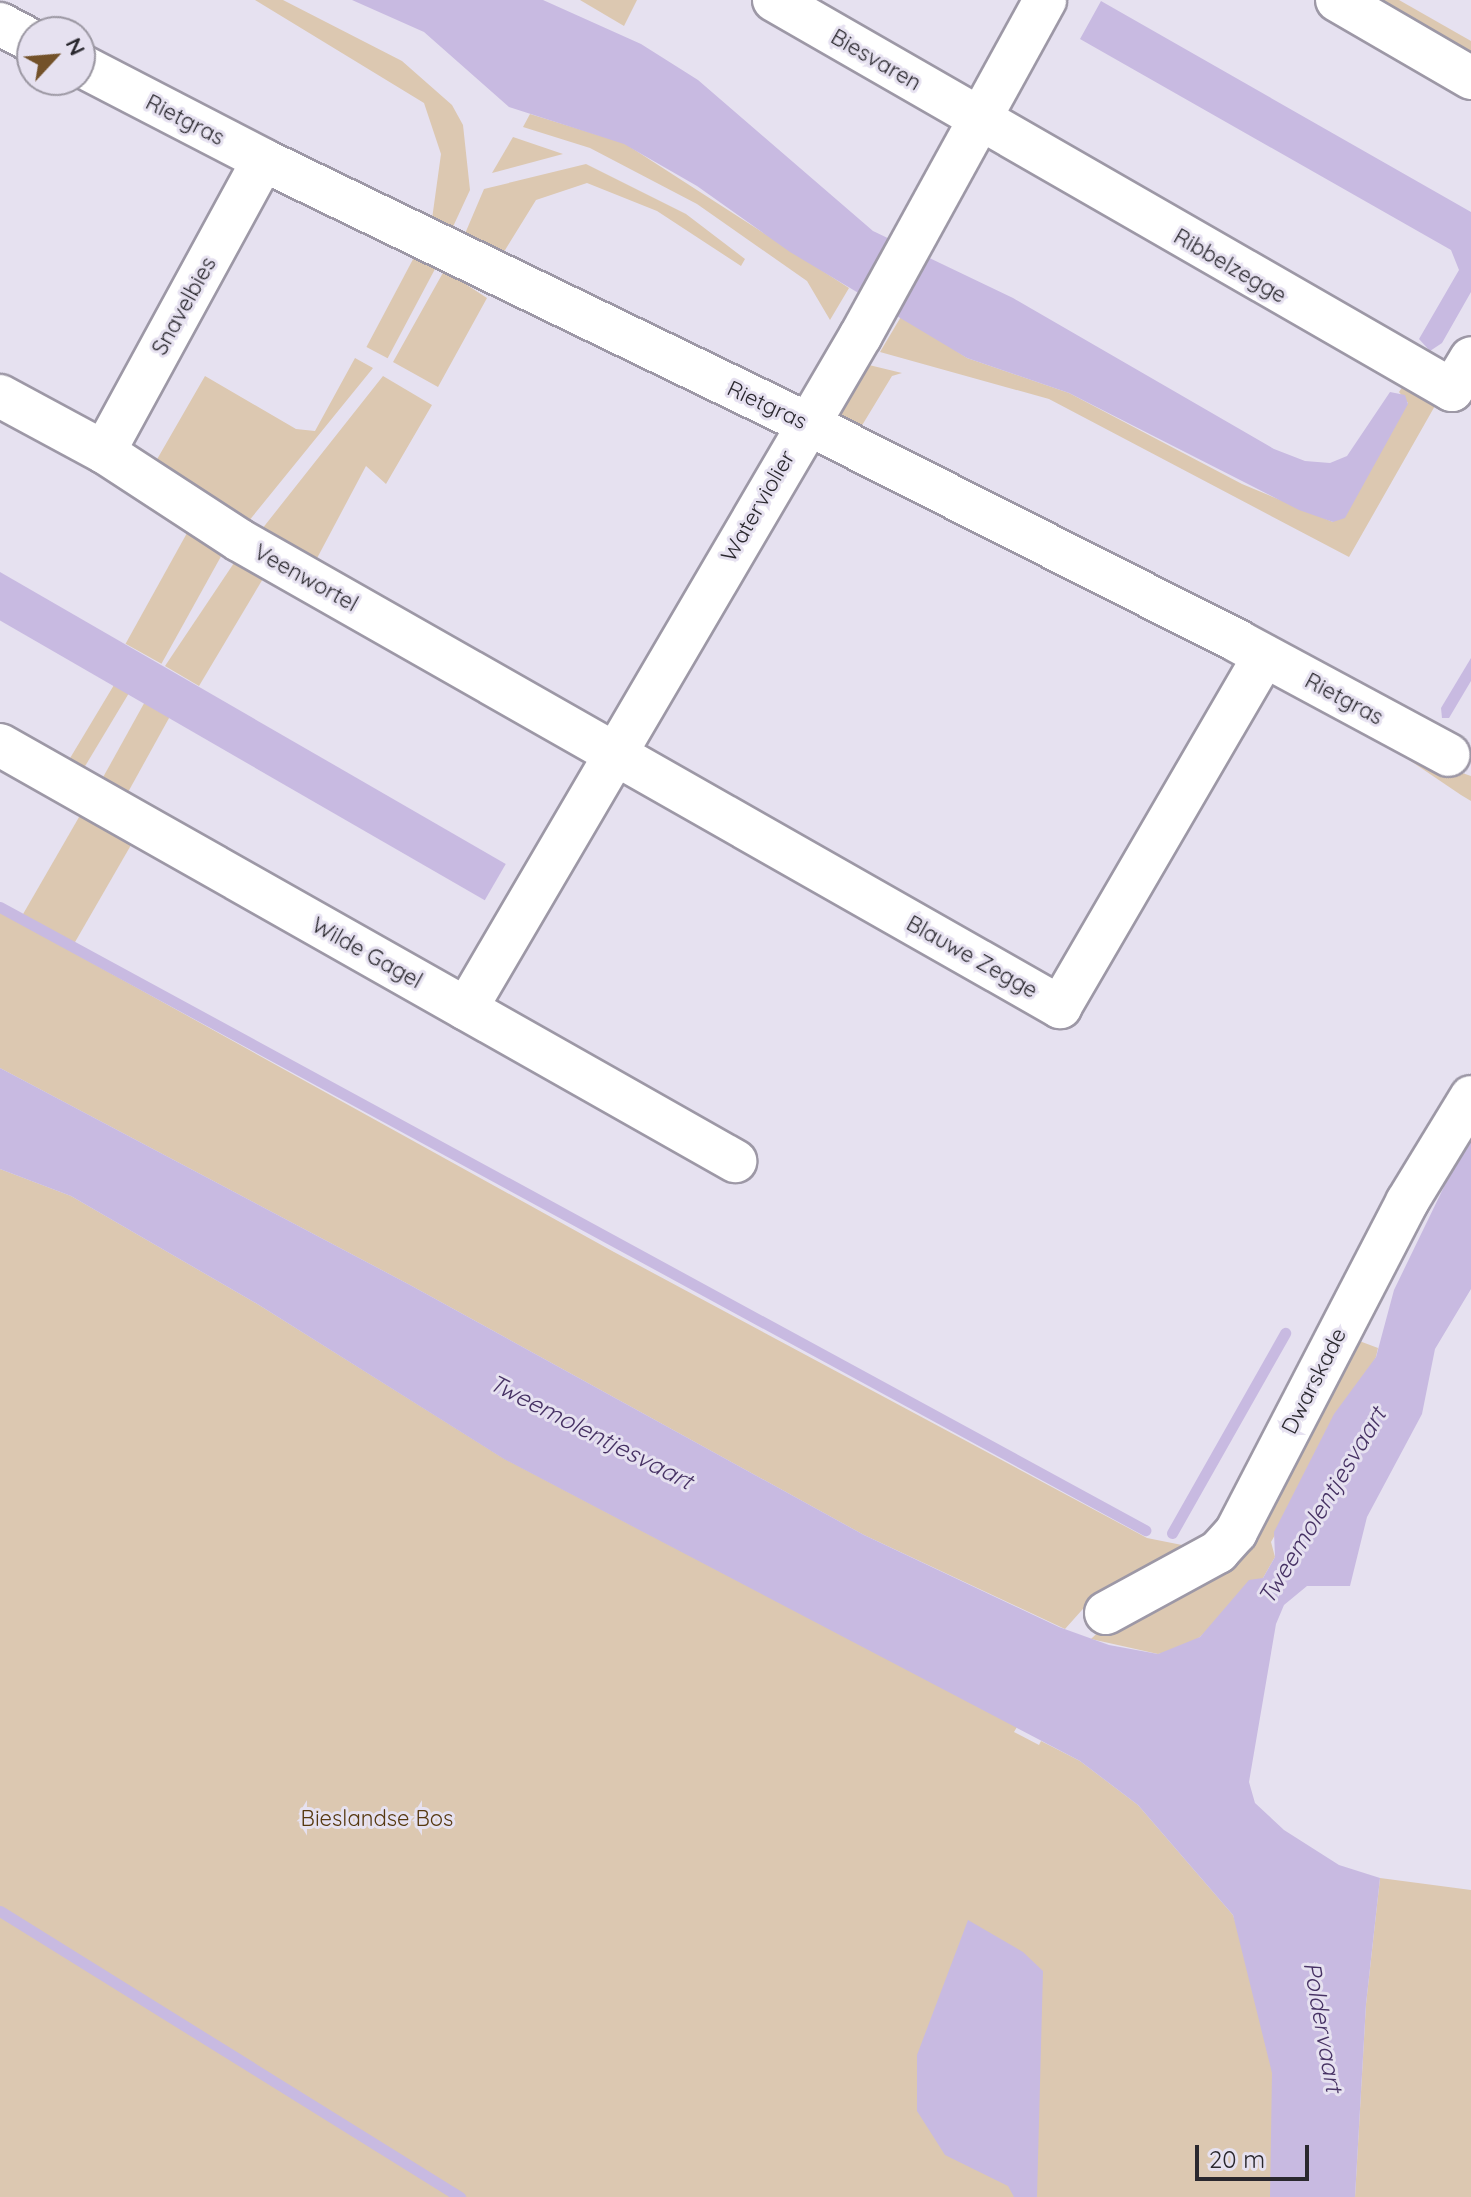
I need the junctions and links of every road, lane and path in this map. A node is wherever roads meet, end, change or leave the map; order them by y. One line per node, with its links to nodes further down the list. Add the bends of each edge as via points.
1 (774, 0): 6 (street, Biesvaren)
2 (1045, 0): 6 (street, Waterviolier)
3 (1337, 0): 5 (street)
4 (96, 73): 7 (street, Rietgras)
5 (1471, 78)
6 (977, 119): 8 (street, Ribbelzegge, via 1452,390); 10 (street, Waterviolier, via 861,335)
7 (263, 160): 10 (street, Rietgras); 11 (street, Snavelbies)
8 (1471, 358)
9 (0, 396): 11 (street, Veenwortel)
10 (806, 423): 12 (street, Rietgras); 14 (street, Waterviolier)
11 (104, 452): 14 (street, Veenwortel, via 239,540)
12 (1264, 656): 14 (street, Blauwe Zegge, via 1060,1007); 15 (street, Rietgras)
13 (0, 745): 16 (street, Wilde Gagel)
14 (617, 751): 16 (street, Waterviolier)
15 (1449, 755)
16 (466, 1009): 18 (street, Wilde Gagel)
17 (1471, 1097): 19 (street, Dwarskade, via 1407,1202 1236,1532 1218,1552)
18 (735, 1161)
19 (1106, 1613)

